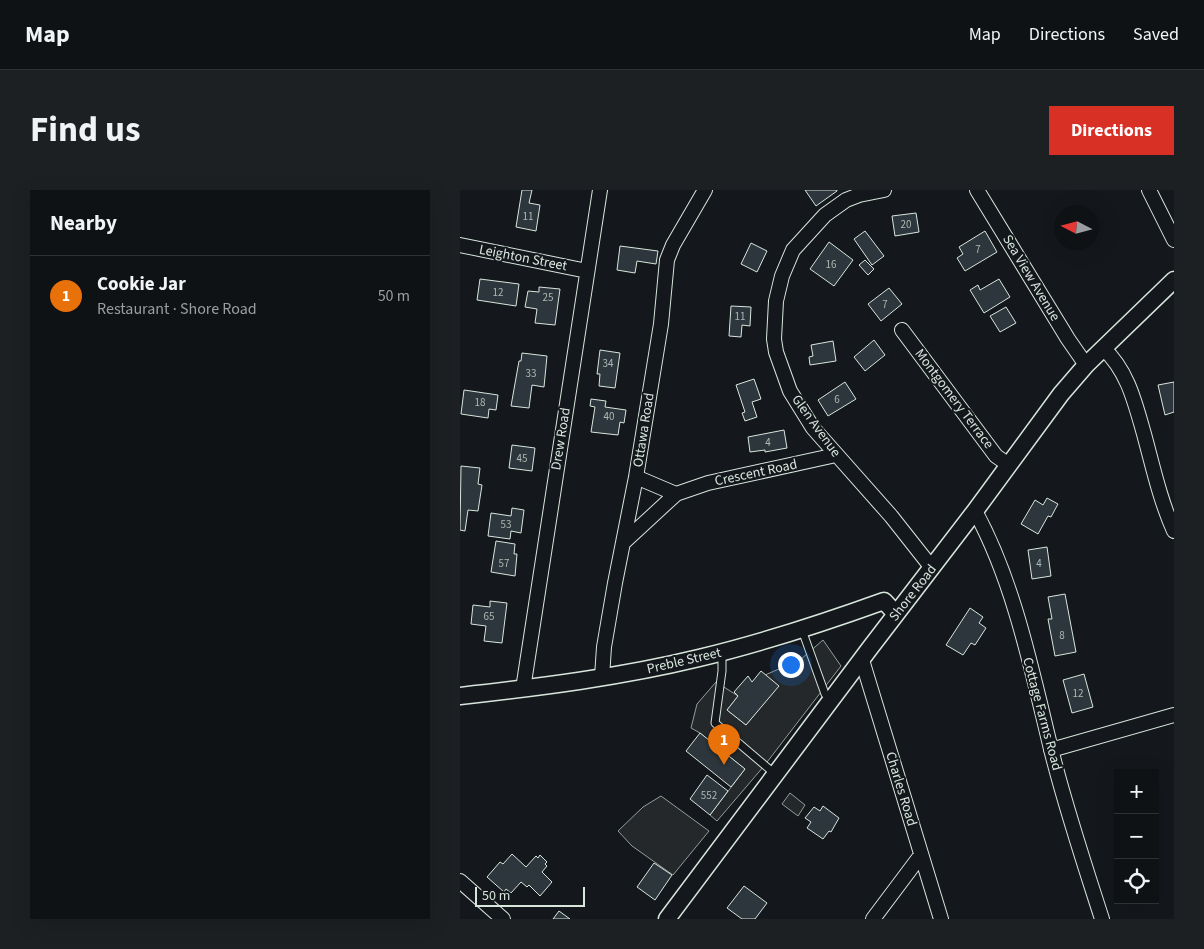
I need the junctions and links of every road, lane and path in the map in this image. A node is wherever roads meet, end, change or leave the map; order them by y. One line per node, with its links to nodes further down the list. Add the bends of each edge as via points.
1 (600, 190): 8 (street, Drew Road)
2 (705, 190): 15 (street, Ottawa Road, via 667,260 661,324)
3 (884, 190): 13 (street, Glen Avenue, via 846,200 825,215 793,250 776,301 776,352 790,391 813,428)
4 (1149, 190): 6 (street)
5 (974, 191): 12 (street, Sea View Avenue)
6 (1174, 240)
7 (460, 245): 8 (street, Leighton Street)
8 (587, 271): 26 (street, Drew Road)
9 (1171, 288): 11 (street, Shore Road)
10 (902, 330): 14 (street, Montgomery Terrace, via 996,456)
11 (1103, 348): 12 (street, Shore Road); 18 (street, via 1122,370 1133,396 1165,511)
12 (1086, 365): 14 (street, Shore Road)
13 (836, 455): 16 (street, Crescent Road, via 708,483); 20 (street, Glen Avenue)
14 (1008, 465): 17 (street, Shore Road)
15 (636, 477): 16 (street); 19 (street, Ottawa Road)
16 (676, 494): 19 (street, Crescent Road)
17 (975, 512): 20 (street, Shore Road); 30 (street, Cottage Farms Road, via 986,531 1013,602)
18 (1174, 531)
19 (624, 541): 25 (street, Ottawa Road, via 604,647)
20 (932, 568): 21 (street, Shore Road)
21 (896, 614): 22 (street, Preble Street, via 884,601); 24 (street, Shore Road)
22 (802, 630): 23 (street, Preble Street); 28 (lane, via 825,694)
23 (722, 652): 25 (street, Preble Street); 31 (lane, via 715,723)
24 (862, 660): 28 (street, Shore Road); 32 (street, Charles Road)
25 (602, 677): 26 (street, Preble Street)
26 (522, 689): 27 (street, Preble Street)
27 (460, 696)
28 (832, 700): 31 (street, Shore Road)
29 (1174, 715): 30 (street)
30 (1051, 750): 38 (street, Cottage Farms Road)
31 (775, 775): 35 (street, Shore Road)
32 (921, 855): 36 (street); 37 (street, Charles Road)
33 (460, 881): 34 (street)
34 (503, 919)
35 (667, 919)
36 (873, 919)
37 (941, 919)
38 (1102, 919)

